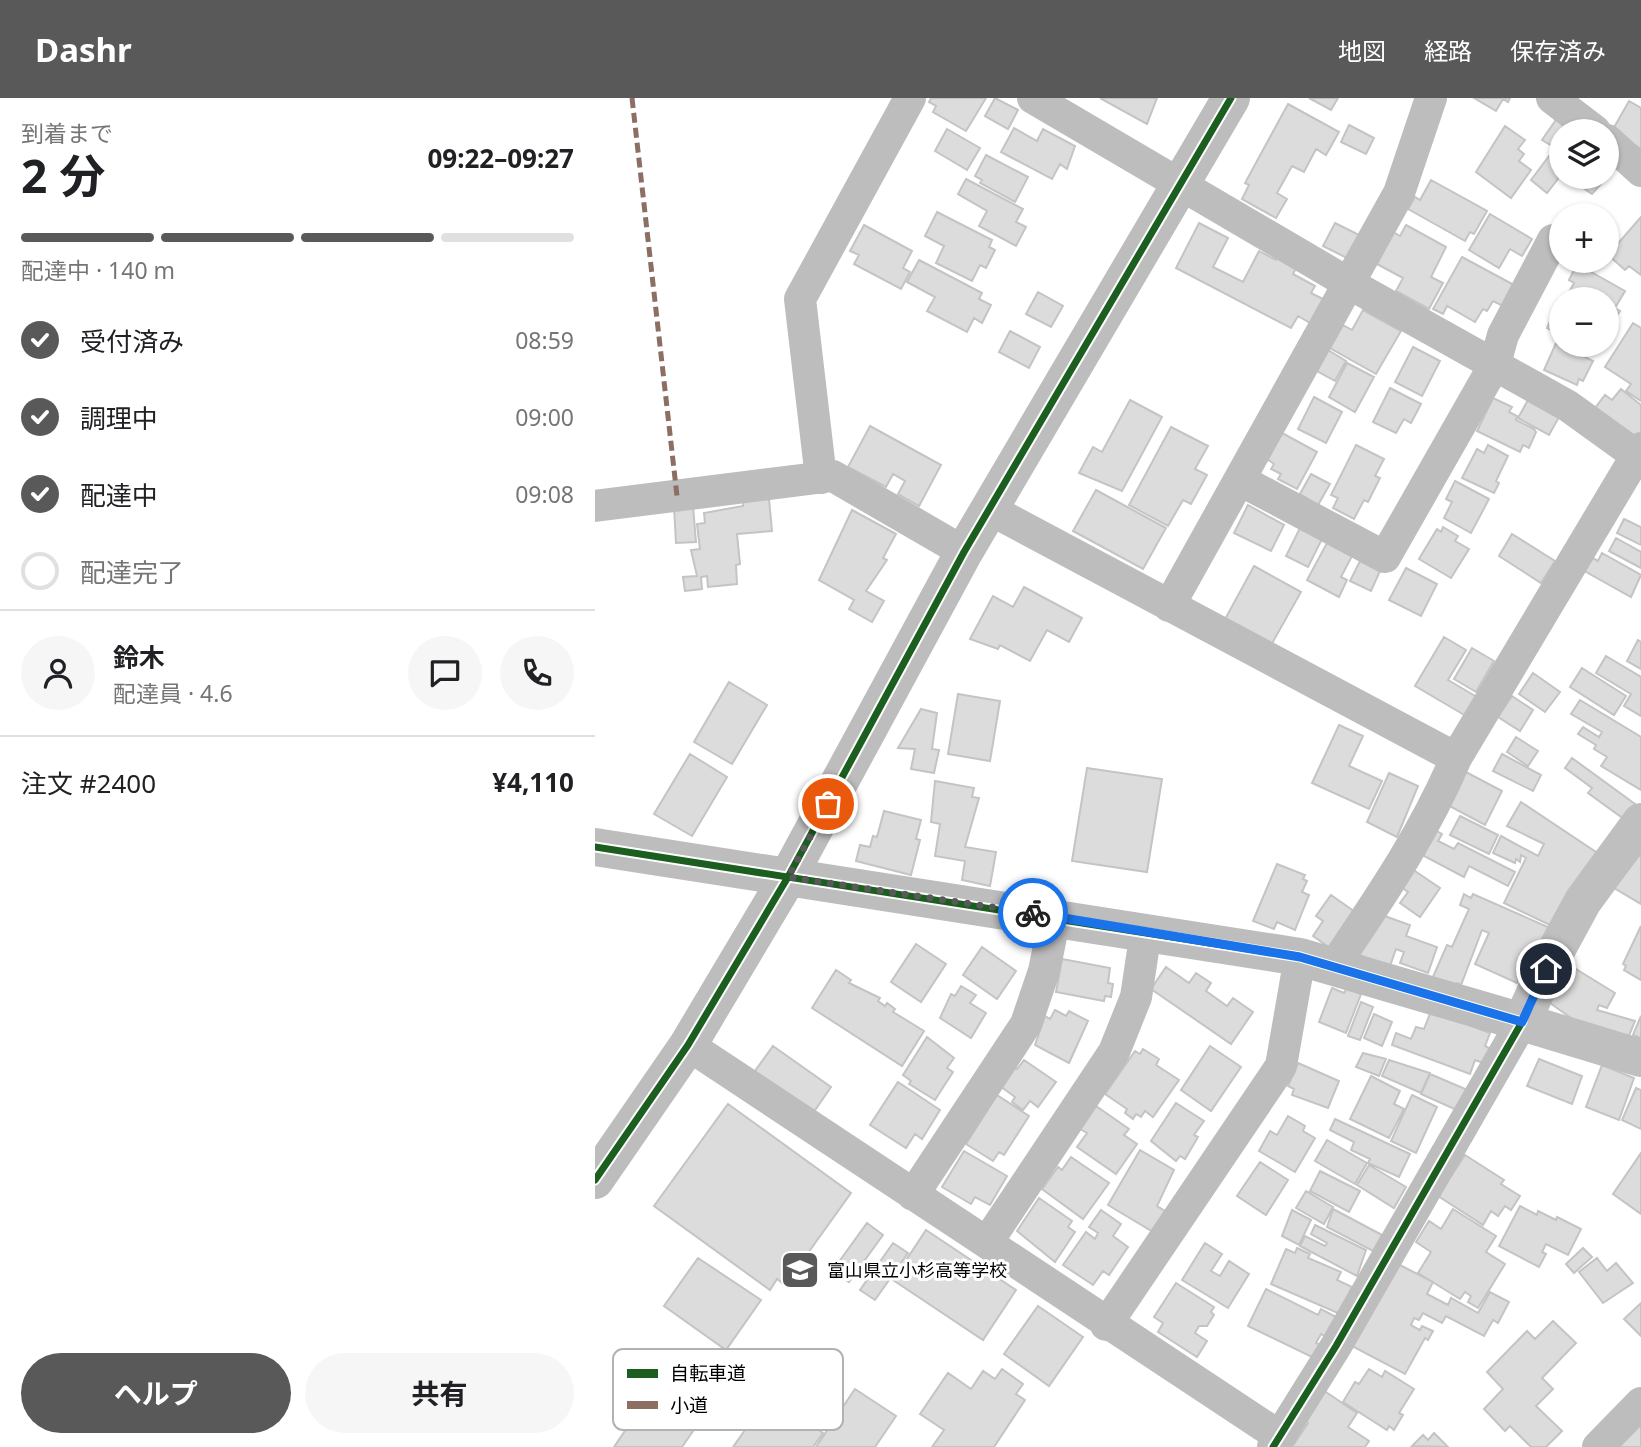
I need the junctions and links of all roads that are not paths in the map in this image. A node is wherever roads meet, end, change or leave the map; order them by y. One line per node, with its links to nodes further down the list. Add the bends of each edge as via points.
1 (910, 98): 14 (street, via 800,299)
2 (1033, 98): 9 (street)
3 (1231, 98): 9 (street)
4 (1431, 98): 11 (street, via 1399,193)
5 (1552, 98): 6 (street)
6 (1579, 119)
7 (1619, 151): 8 (street)
8 (1641, 172)
9 (1183, 184): 11 (street); 17 (street)
10 (1549, 248): 12 (street, via 1503,335)
11 (1350, 284): 12 (street); 15 (street)
12 (1495, 364): 13 (street); 15 (street, via 1385,557)
13 (1638, 452): 20 (street)
14 (821, 478): 16 (street); 18 (street, via 833,476)
15 (1240, 480): 19 (street)
16 (595, 506)
17 (989, 509): 18 (street); 19 (street)
18 (964, 552): 23 (street)
19 (1169, 606): 20 (street)
20 (1456, 758): 26 (street, via 1434,811)
21 (1641, 822): 27 (main road, via 1583,901)
22 (595, 848): 23 (street)
23 (788, 877): 24 (street); 28 (street)
24 (1055, 917): 25 (street); 31 (street, via 1044,971 1026,1024)
25 (1146, 931): 26 (street); 32 (street, via 1136,997 1114,1052)
26 (1317, 962): 27 (street); 33 (street, via 1281,1066)
27 (1522, 1022): 29 (main road); 35 (street)
28 (688, 1045): 30 (street); 31 (street)
29 (1641, 1058)
30 (595, 1180)
31 (913, 1195): 32 (street)
32 (988, 1241): 33 (street)
33 (1106, 1325): 35 (street)
34 (1641, 1403): 36 (street)
35 (1276, 1442)
36 (1598, 1447)

